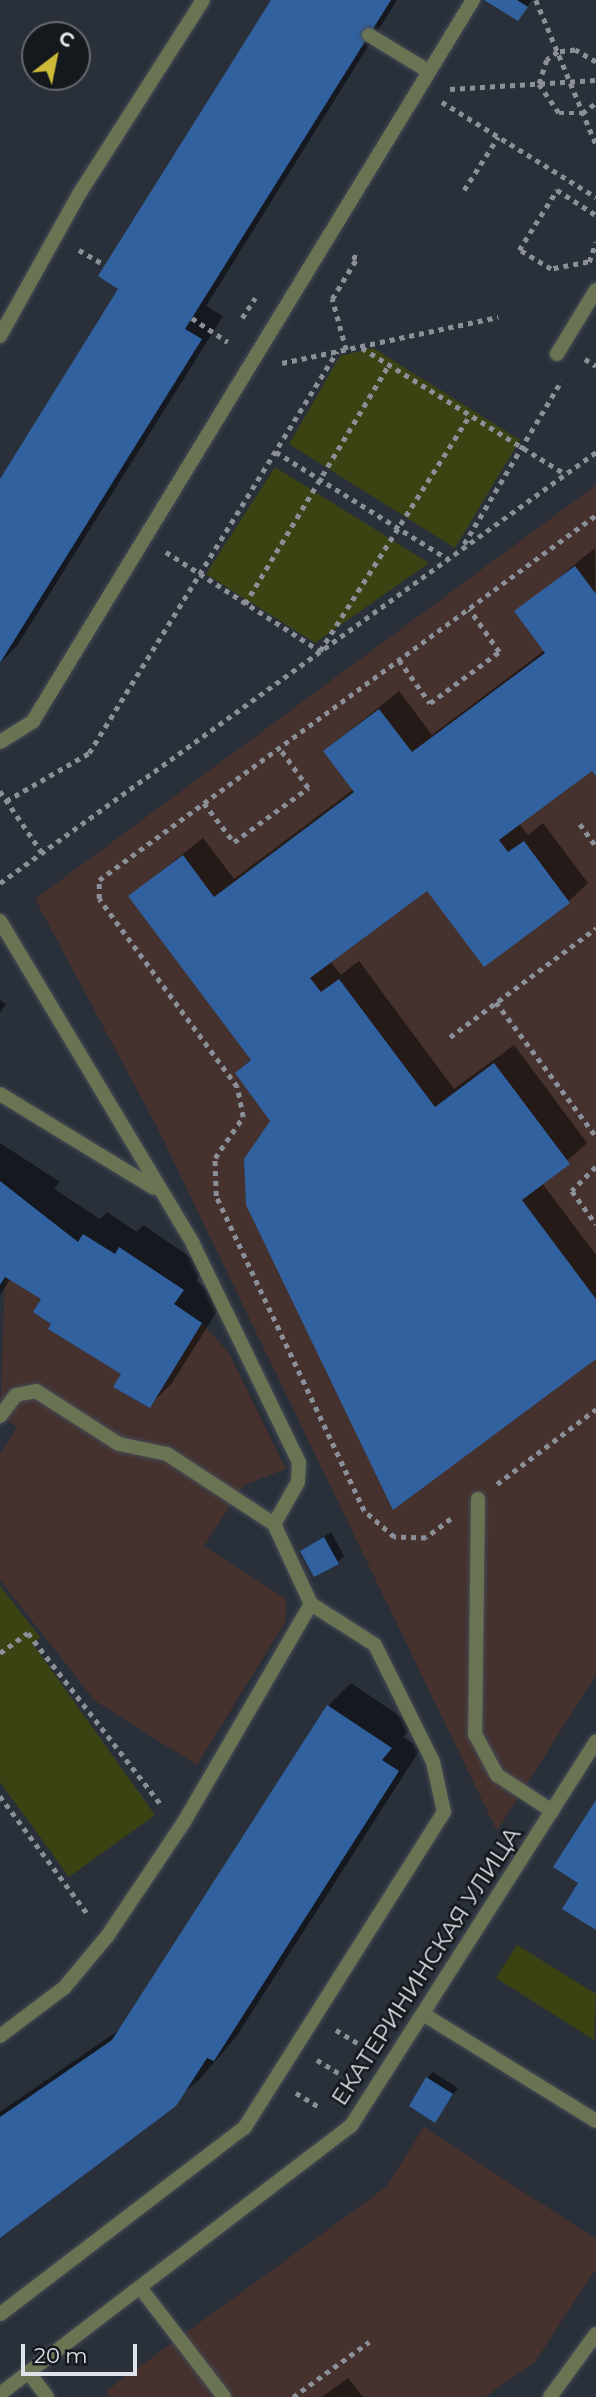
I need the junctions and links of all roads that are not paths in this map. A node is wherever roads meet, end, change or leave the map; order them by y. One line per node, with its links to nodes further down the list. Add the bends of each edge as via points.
1 (203, 0): 6 (street, via 79,194)
2 (472, 0): 4 (street)
3 (369, 35): 4 (street)
4 (428, 71): 8 (street, via 248,360 148,540 33,721)
5 (596, 290): 7 (street)
6 (0, 336)
7 (557, 355)
8 (0, 742)
9 (0, 921): 11 (street)
10 (0, 1094): 11 (street)
11 (158, 1191): 14 (street, via 193,1244 299,1462 298,1482)
12 (0, 1416): 14 (street, via 16,1395 36,1391 119,1444 167,1454)
13 (478, 1499): 17 (street, via 475,1734 497,1775)
14 (274, 1524): 15 (street)
15 (311, 1604): 19 (street, via 184,1822 108,1935 64,1988); 22 (street, via 375,1645 442,1786 444,1812 435,1834 245,2127)
16 (596, 1741): 17 (street, ЕКАТЕРИНИНСКАЯ УЛИЦА)
17 (552, 1811): 18 (street, ЕКАТЕРИНИНСКАЯ УЛИЦА)
18 (423, 2014): 20 (street); 21 (street, ЕКАТЕРИНИНСКАЯ УЛИЦА, via 351,2126)
19 (0, 2036)
20 (596, 2121)
21 (142, 2290): 24 (street, ЕКАТЕРИНИНСКАЯ УЛИЦА); 27 (street)
22 (0, 2314)
23 (596, 2334): 28 (street)
24 (29, 2373): 25 (street, ЕКАТЕРИНИНСКАЯ УЛИЦА); 26 (street)
25 (0, 2394)
26 (47, 2397)
27 (224, 2397)
28 (550, 2397)

